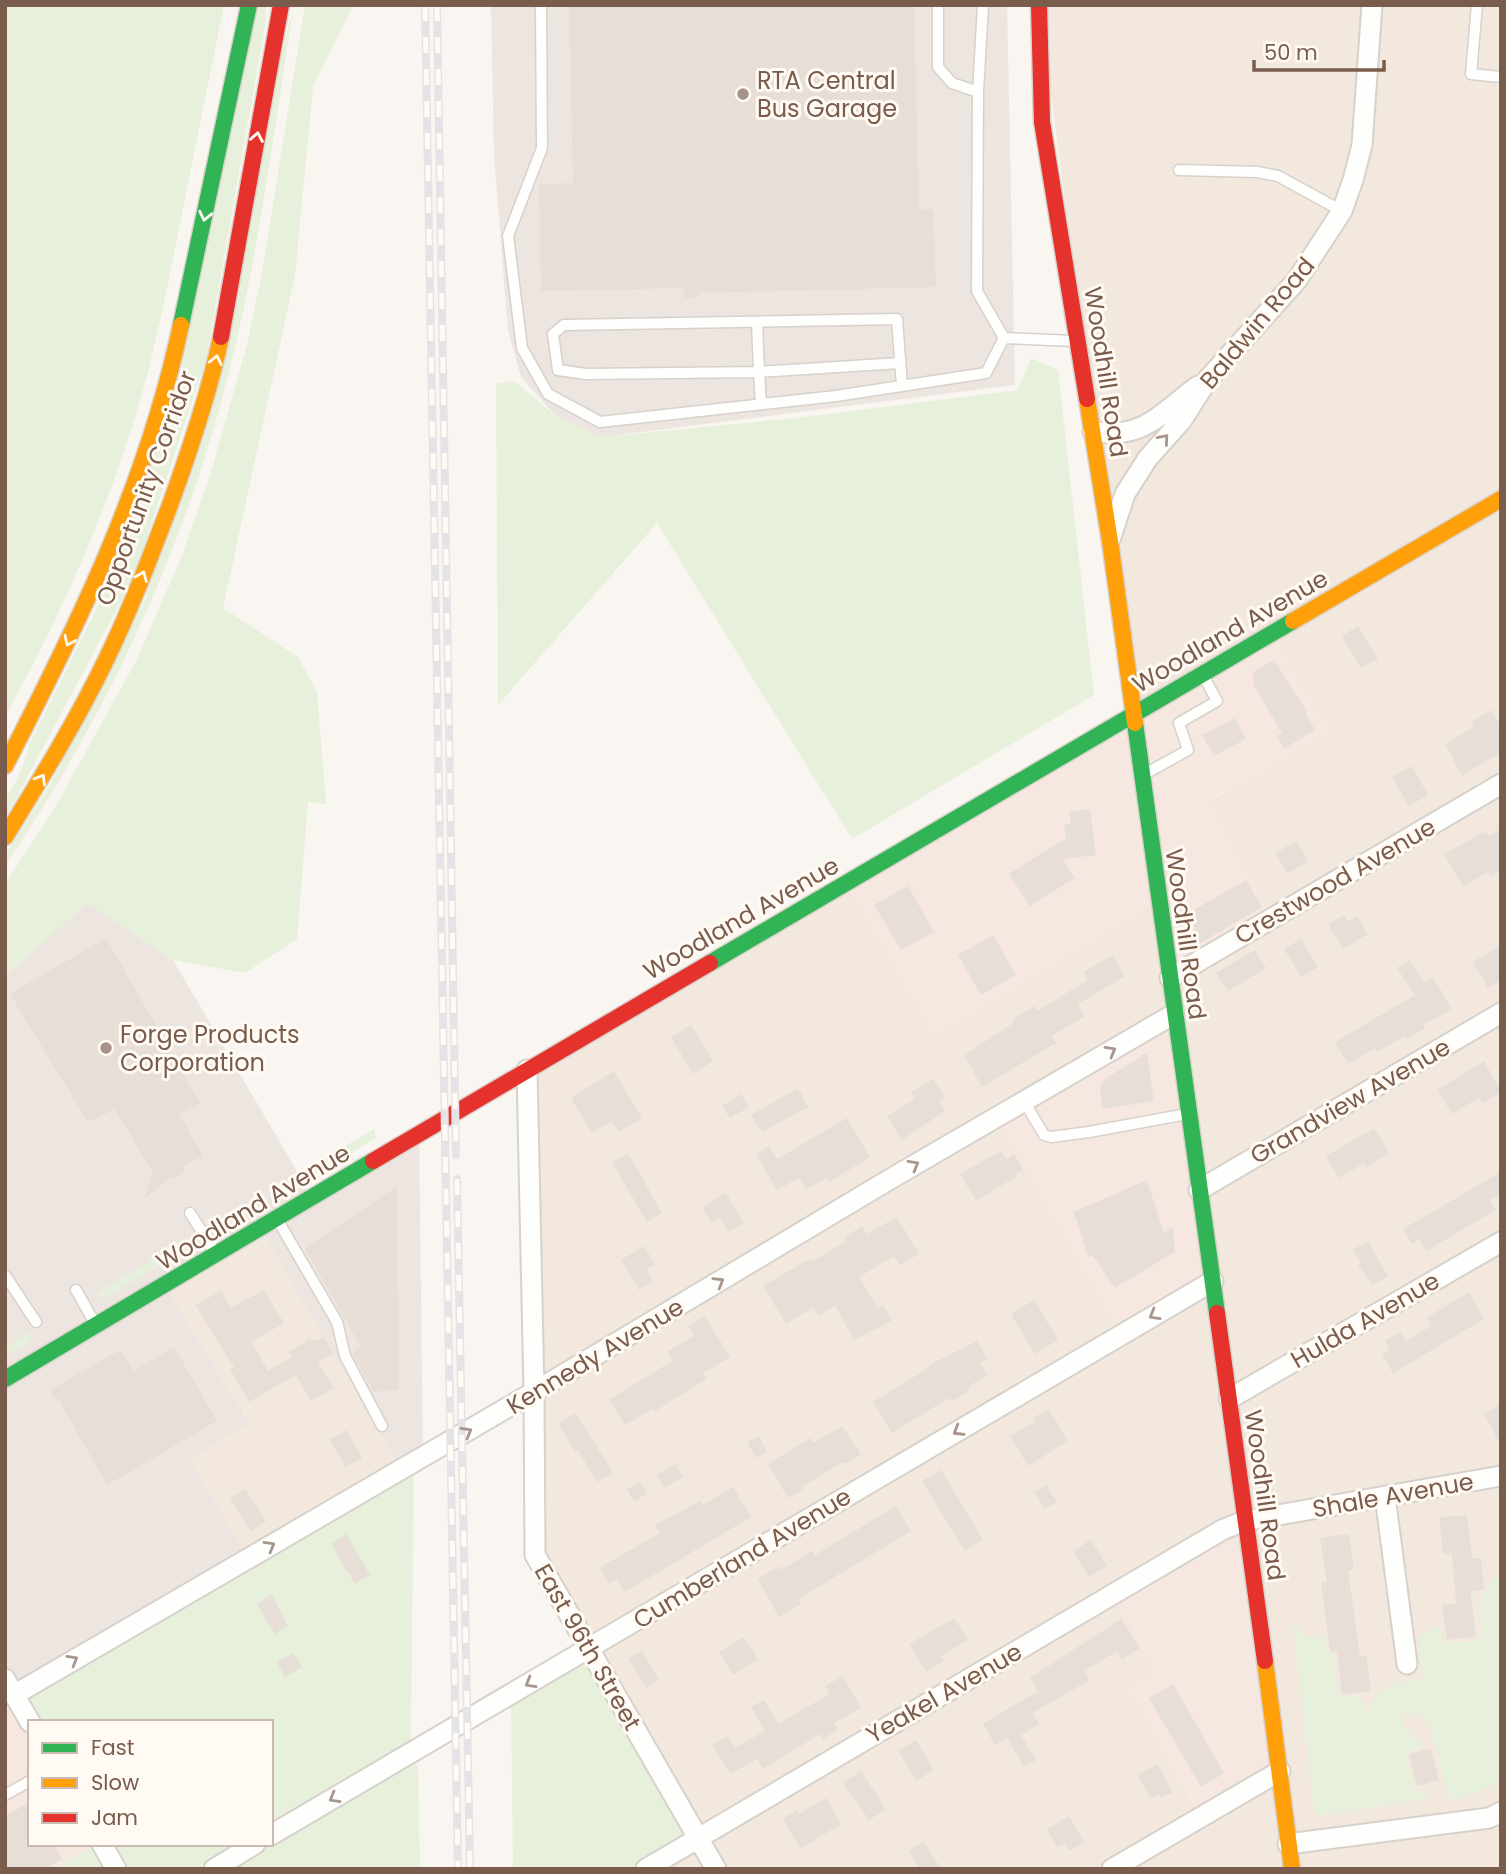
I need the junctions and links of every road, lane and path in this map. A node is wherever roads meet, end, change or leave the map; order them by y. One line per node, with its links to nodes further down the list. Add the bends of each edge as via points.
1 (249, 5): 26 (main road, Opportunity Corridor, one-way to 26, via 171,371 144,459 75,629)
2 (281, 5): 29 (main road, Opportunity Corridor, one-way to 2, via 105,662 181,474 216,359)
3 (541, 5): 20 (lane, via 542,148 508,236 522,348 548,394 600,422)
4 (938, 5): 10 (lane, via 938,67 952,83)
5 (983, 5): 10 (lane)
6 (1039, 5): 15 (main road, Woodhill Road, via 1042,122)
7 (1372, 5): 12 (street, Baldwin Road, via 1362,145)
8 (1477, 5): 9 (lane, via 1471,74)
9 (1501, 77)
10 (978, 92): 14 (lane, via 977,291)
11 (1179, 170): 12 (lane, via 1278,176)
12 (1342, 211): 18 (street, Baldwin Road, via 1297,280)
13 (757, 323): 16 (lane, via 897,319); 17 (lane); 17 (lane, via 564,325 553,334 558,370 586,374)
14 (1004, 338): 15 (lane); 19 (lane, via 986,373)
15 (1079, 341): 21 (main road, Woodhill Road)
16 (900, 363): 17 (lane); 19 (lane)
17 (759, 372): 20 (lane)
18 (1208, 379): 21 (street, via 1149,423 1133,430); 23 (street, Baldwin Road, one-way to 18, via 1125,494)
19 (902, 386): 20 (lane)
20 (761, 404)
21 (1093, 432): 23 (main road, Woodhill Road)
22 (1501, 499): 24 (main road, Woodland Avenue)
23 (1110, 541): 25 (main road, Woodhill Road)
24 (1202, 674): 25 (main road, Woodland Avenue); 27 (lane, via 1217,701 1179,723 1188,750)
25 (1133, 714): 27 (main road, Woodhill Road); 33 (main road, Woodland Avenue)
26 (5, 766)
27 (1142, 776): 30 (main road, Woodhill Road)
28 (1501, 784): 30 (street, Crestwood Avenue)
29 (5, 837)
30 (1170, 978): 32 (main road, Woodhill Road)
31 (1501, 1013): 36 (street, Grandview Avenue)
32 (1174, 1014): 34 (street, Kennedy Avenue, one-way to 32); 35 (main road, Woodhill Road)
33 (527, 1070): 38 (main road, Woodland Avenue); 47 (street, East 96th Street)
34 (1024, 1101): 35 (lane, via 1044,1135 1051,1137); 47 (street, Kennedy Avenue, one-way to 34)
35 (1188, 1114): 36 (main road, Woodhill Road)
36 (1199, 1190): 42 (main road, Woodhill Road)
37 (190, 1213): 40 (lane)
38 (276, 1219): 40 (main road, Woodland Avenue); 49 (lane, via 337,1322 345,1356)
39 (1501, 1242): 48 (street, Hulda Avenue)
40 (216, 1255): 45 (main road, Woodland Avenue)
41 (5, 1275): 44 (lane)
42 (1213, 1281): 48 (main road, Woodhill Road); 53 (street, Cumberland Avenue, one-way to 53)
43 (76, 1290): 45 (lane)
44 (36, 1322)
45 (97, 1325): 46 (main road, Woodland Avenue)
46 (5, 1379)
47 (534, 1392): 53 (street, East 96th Street, via 536,1555); 55 (street, Kennedy Avenue, one-way to 47)
48 (1229, 1399): 52 (main road, Woodhill Road)
49 (382, 1426)
50 (1501, 1476): 51 (street, Shale Avenue)
51 (1385, 1496): 52 (street, Shale Avenue); 54 (street)
52 (1244, 1521): 57 (main road, Woodhill Road); 62 (street, Yeakel Avenue)
53 (589, 1648): 61 (street, Cumberland Avenue, one-way to 61); 62 (street, East 96th Street)
54 (1407, 1664)
55 (10, 1687): 56 (street)
56 (29, 1720)
57 (1280, 1771): 63 (main road, Woodhill Road); 70 (street)
58 (28, 1782): 59 (lane)
59 (5, 1795)
60 (1501, 1812): 63 (street, via 1489,1818)
61 (273, 1834)
62 (698, 1838): 68 (street, Yeakel Avenue); 69 (street, East 96th Street)
63 (1288, 1844): 71 (main road, Woodhill Road)
64 (103, 1846): 66 (street)
65 (252, 1846): 67 (street)
66 (116, 1869)
67 (214, 1869)
68 (646, 1869)
69 (716, 1869)
70 (1112, 1869)
71 (1292, 1869)

